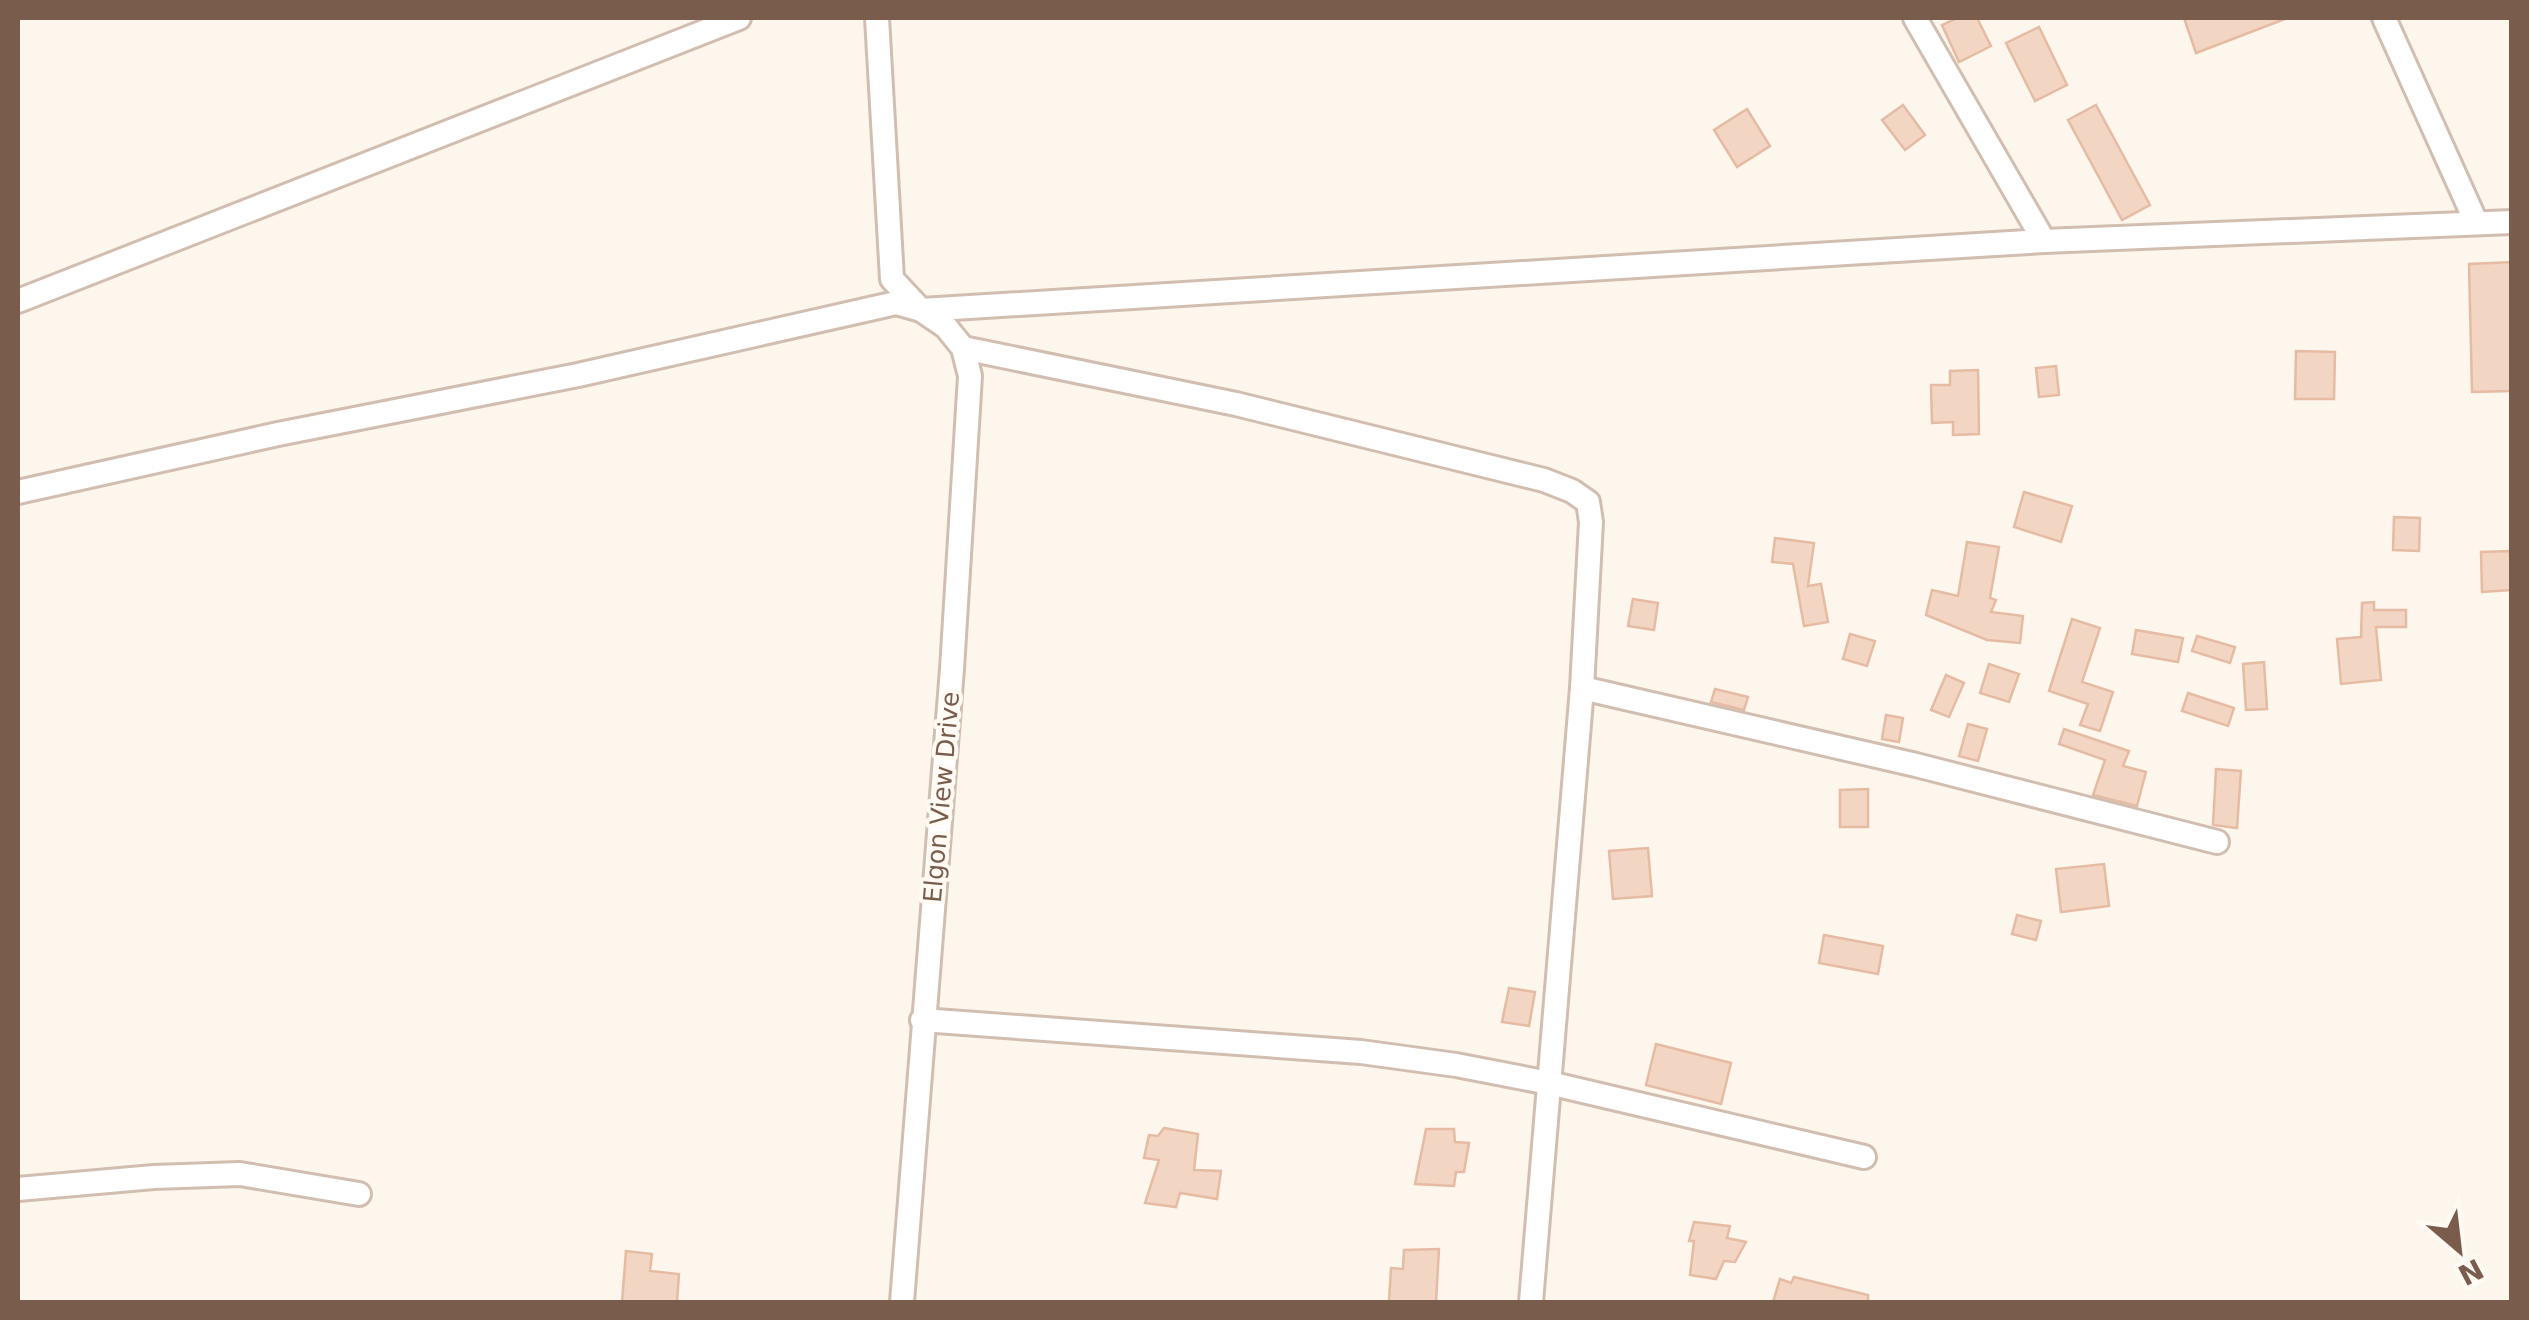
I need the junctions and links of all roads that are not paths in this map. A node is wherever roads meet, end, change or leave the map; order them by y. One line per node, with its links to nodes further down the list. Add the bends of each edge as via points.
1 (739, 18): 8 (street)
2 (878, 18): 9 (street, via 892,279)
3 (1915, 18): 7 (street)
4 (2384, 18): 5 (street)
5 (2476, 222): 6 (street); 7 (street)
6 (2512, 222)
7 (2044, 241): 9 (street)
8 (18, 301)
9 (921, 310): 10 (street); 11 (street, via 896,303)
10 (962, 348): 12 (street, via 1236,404 1572,491 1588,502 1591,522); 14 (street, Elgon View Drive, via 970,376)
11 (18, 492)
12 (1582, 688): 13 (street); 15 (street)
13 (2217, 842)
14 (922, 1020): 15 (street, via 1361,1052); 19 (street, Elgon View Drive)
15 (1549, 1083): 16 (street); 20 (street)
16 (1864, 1156)
17 (18, 1190): 18 (street, via 240,1174)
18 (359, 1194)
19 (902, 1302)
20 (1531, 1302)

